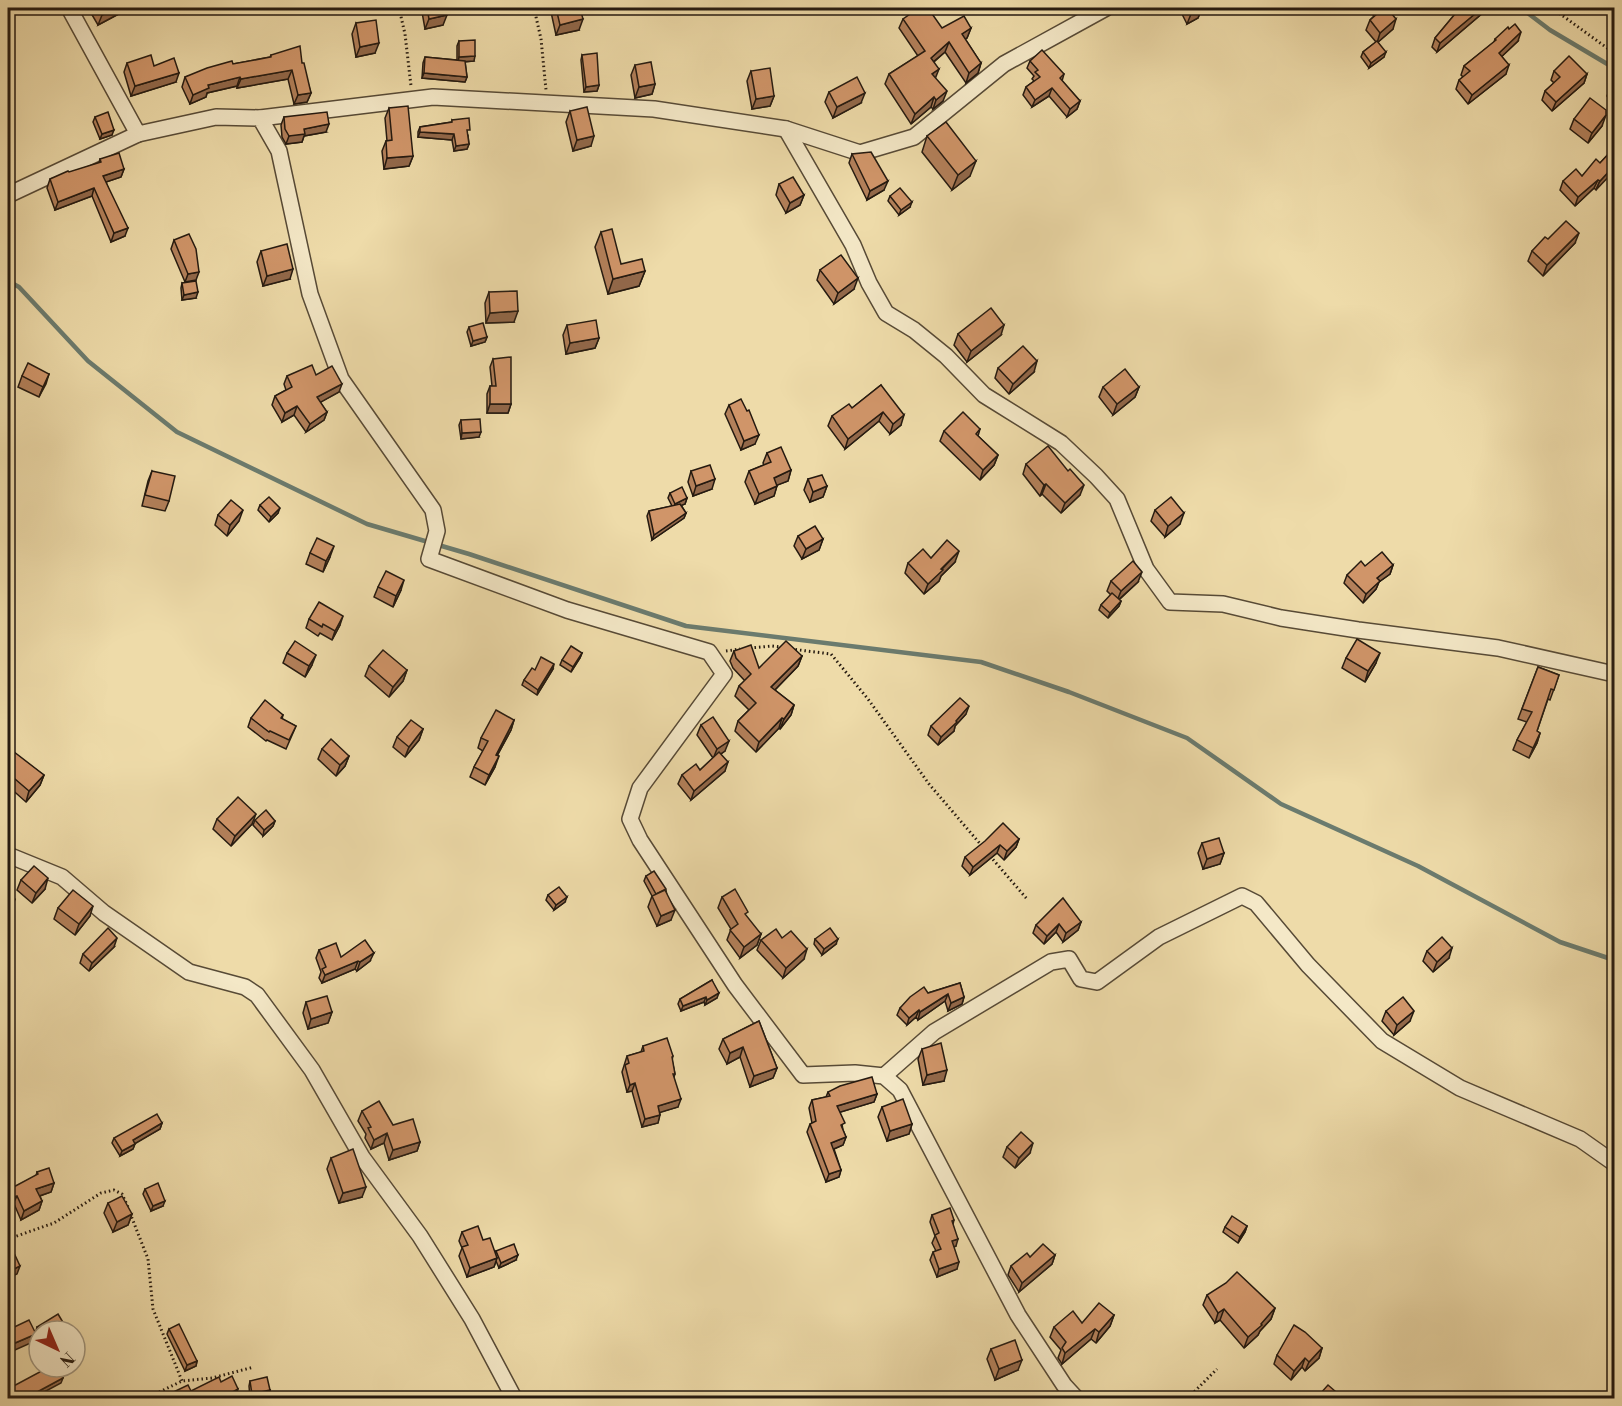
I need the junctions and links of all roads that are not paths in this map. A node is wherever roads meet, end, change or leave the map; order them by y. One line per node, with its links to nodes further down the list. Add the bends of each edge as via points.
1 (69, 8): 5 (street)
2 (1107, 8): 4 (street, via 1004,64 914,137 860,153)
3 (260, 118): 4 (street, via 433,97 654,109); 5 (street, via 216,117); 9 (street, via 279,151 310,294 341,379 433,510 436,531 429,559 567,610 709,652 724,674 640,788 630,819 735,986 804,1075)
4 (786, 129): 7 (street, via 853,244 886,313 946,356 984,395 1060,443 1095,476 1117,499 1146,569 1170,602 1223,604 1281,618 1498,648)
5 (138, 134): 6 (street)
6 (8, 195)
7 (1614, 674)
8 (8, 855): 11 (street, via 62,877 104,913 189,972 245,987 257,995 312,1070 362,1157 420,1236 472,1319)
9 (884, 1076): 10 (street, via 934,1032 1052,962 1069,959 1081,979 1097,982 1159,937 1242,896 1256,903 1308,965 1382,1041 1460,1088 1580,1139); 12 (street, via 900,1090 1018,1315)
10 (1614, 1163)
11 (514, 1398)
12 (1076, 1398)

